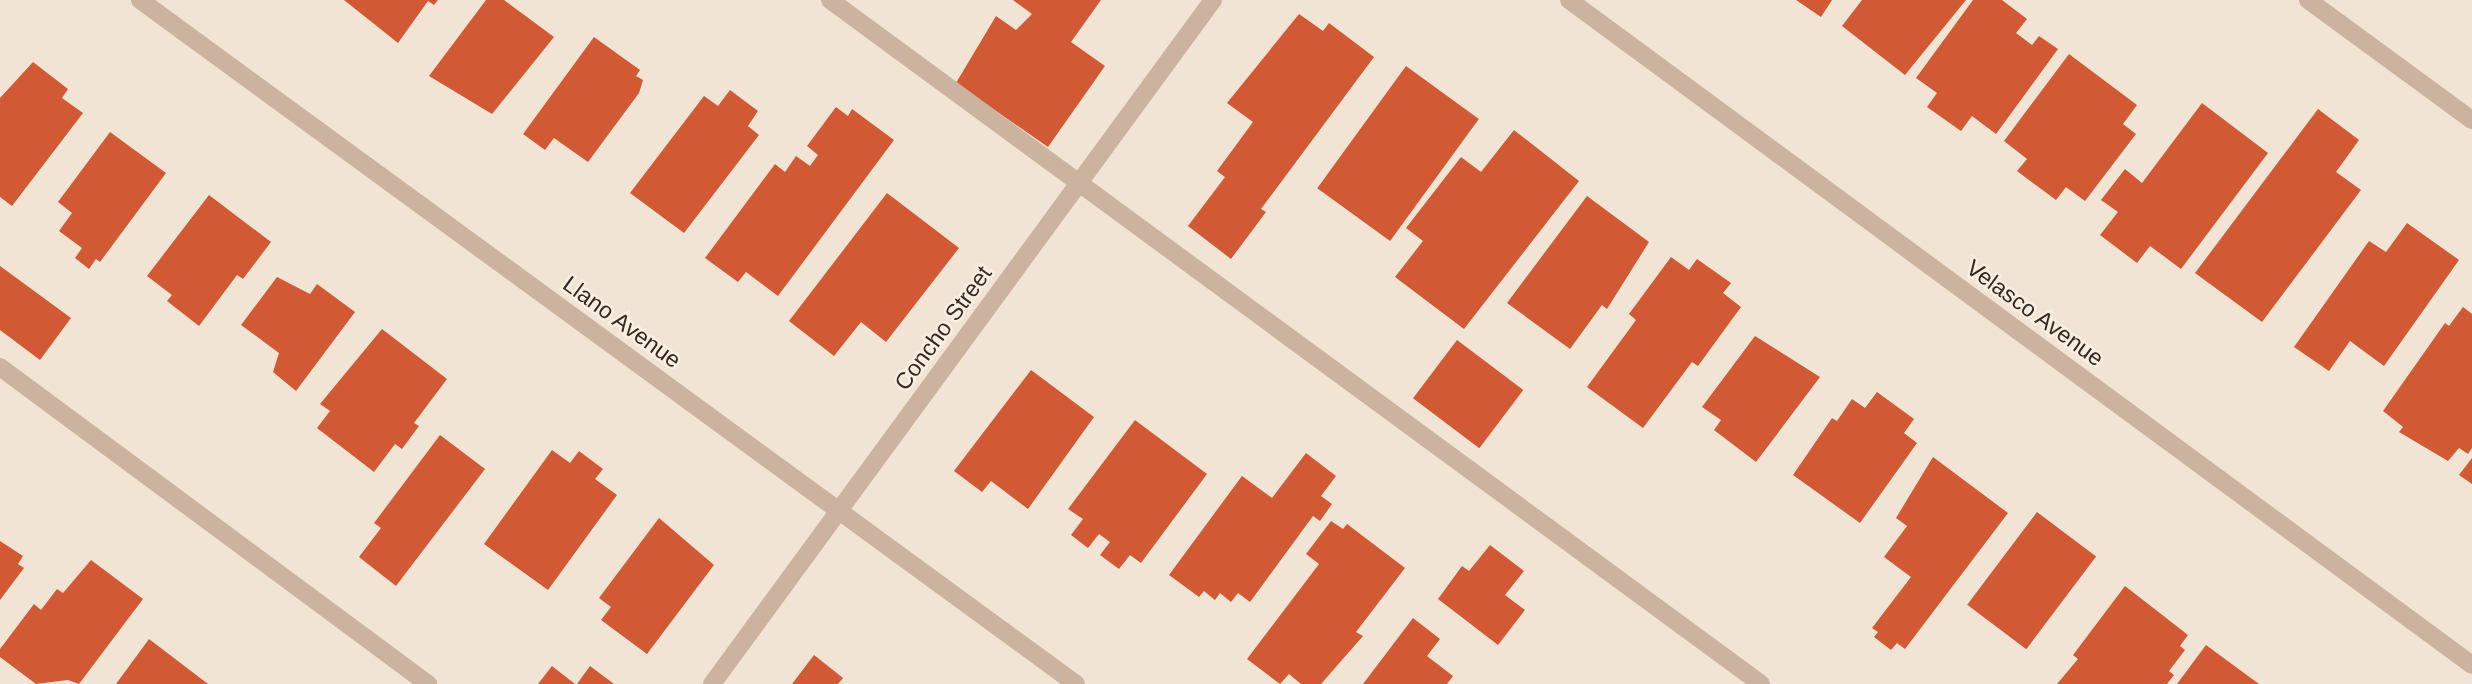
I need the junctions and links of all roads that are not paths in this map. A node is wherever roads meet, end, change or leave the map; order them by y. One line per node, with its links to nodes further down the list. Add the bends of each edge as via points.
1 (140, 0): 9 (street, Llano Avenue)
2 (830, 0): 7 (street)
3 (1213, 0): 7 (street, Concho Street)
4 (1569, 0): 10 (street, Velasco Avenue)
5 (2308, 0): 6 (street)
6 (2472, 120)
7 (1080, 182): 9 (street, Concho Street); 14 (street)
8 (0, 367): 11 (street)
9 (839, 511): 12 (street, Concho Street); 13 (street, Llano Avenue)
10 (2472, 665)
11 (428, 684)
12 (712, 684)
13 (1076, 684)
14 (1761, 684)

